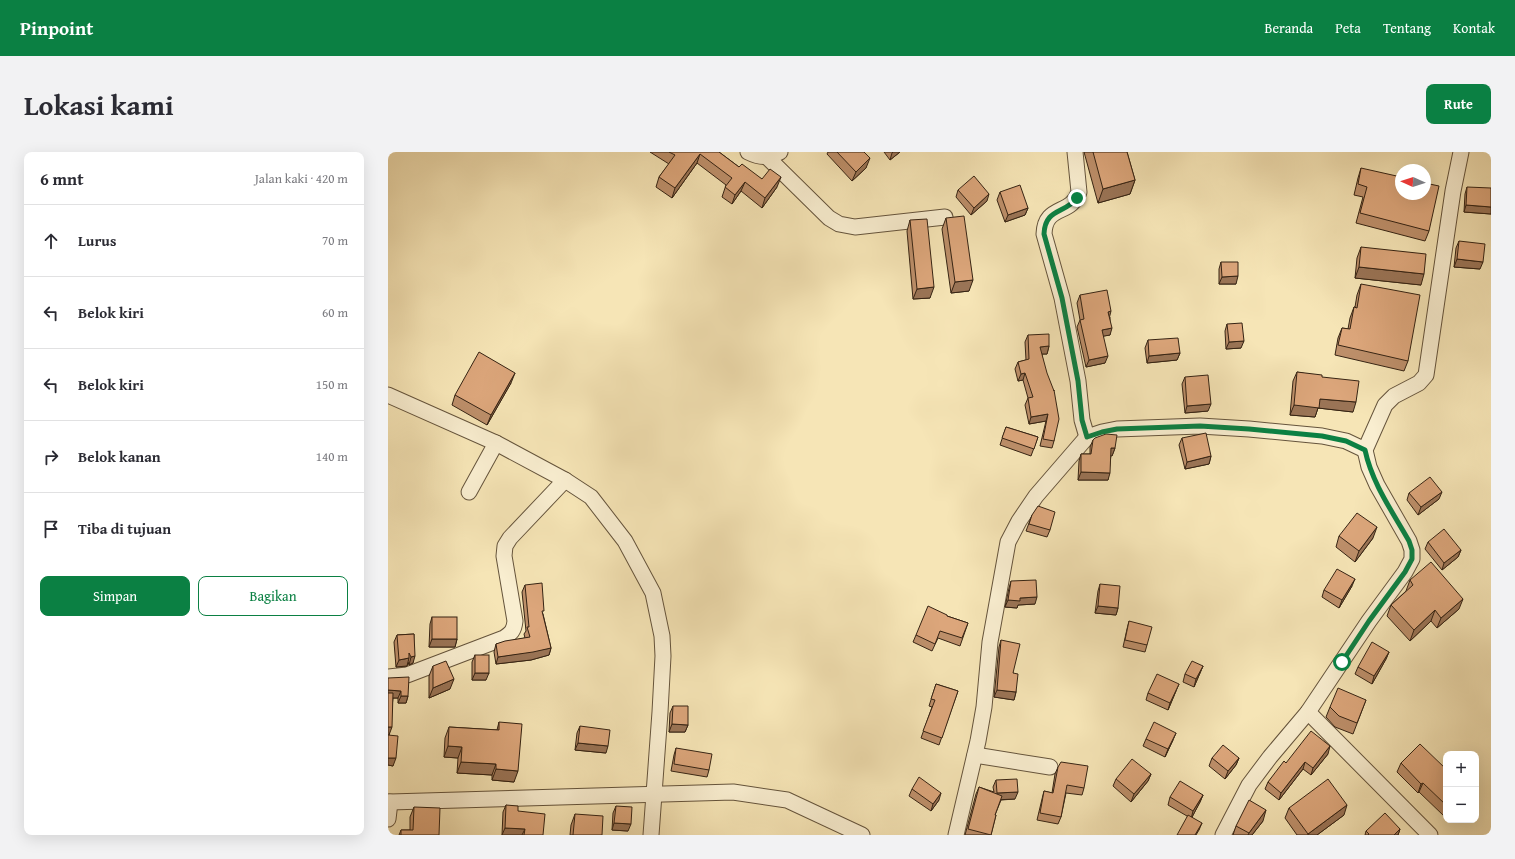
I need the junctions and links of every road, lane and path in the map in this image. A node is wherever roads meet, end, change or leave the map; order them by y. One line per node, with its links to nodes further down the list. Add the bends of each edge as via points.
1 (748, 152): 4 (street)
2 (1075, 152): 7 (street, via 1079,192 1077,198 1068,206 1051,214 1044,227 1044,234 1062,298)
3 (1461, 152): 9 (street, via 1426,375 1419,383 1394,396 1385,406)
4 (773, 155): 5 (street, via 829,218 839,224 855,227)
5 (945, 217)
6 (388, 395): 8 (street)
7 (1087, 437): 9 (street, via 1117,429 1200,426 1322,436 1346,441); 14 (street, via 1036,496 1008,542 990,642 984,707)
8 (496, 443): 10 (street); 11 (street)
9 (1365, 450): 13 (street, via 1376,485 1409,541 1412,559)
10 (565, 480): 12 (street, via 505,546 504,556 515,621 511,634 407,675); 16 (street, via 590,497 625,541 653,593 662,636 663,656)
11 (469, 492)
12 (388, 676)
13 (1308, 712): 22 (street, via 1249,786); 23 (street)
14 (975, 755): 15 (street); 21 (street)
15 (1050, 767)
16 (655, 794): 17 (street); 19 (street); 20 (street, via 733,792 787,800)
17 (389, 802): 18 (street)
18 (388, 818)
19 (651, 835)
20 (862, 835)
21 (956, 835)
22 (1223, 835)
23 (1430, 835)

